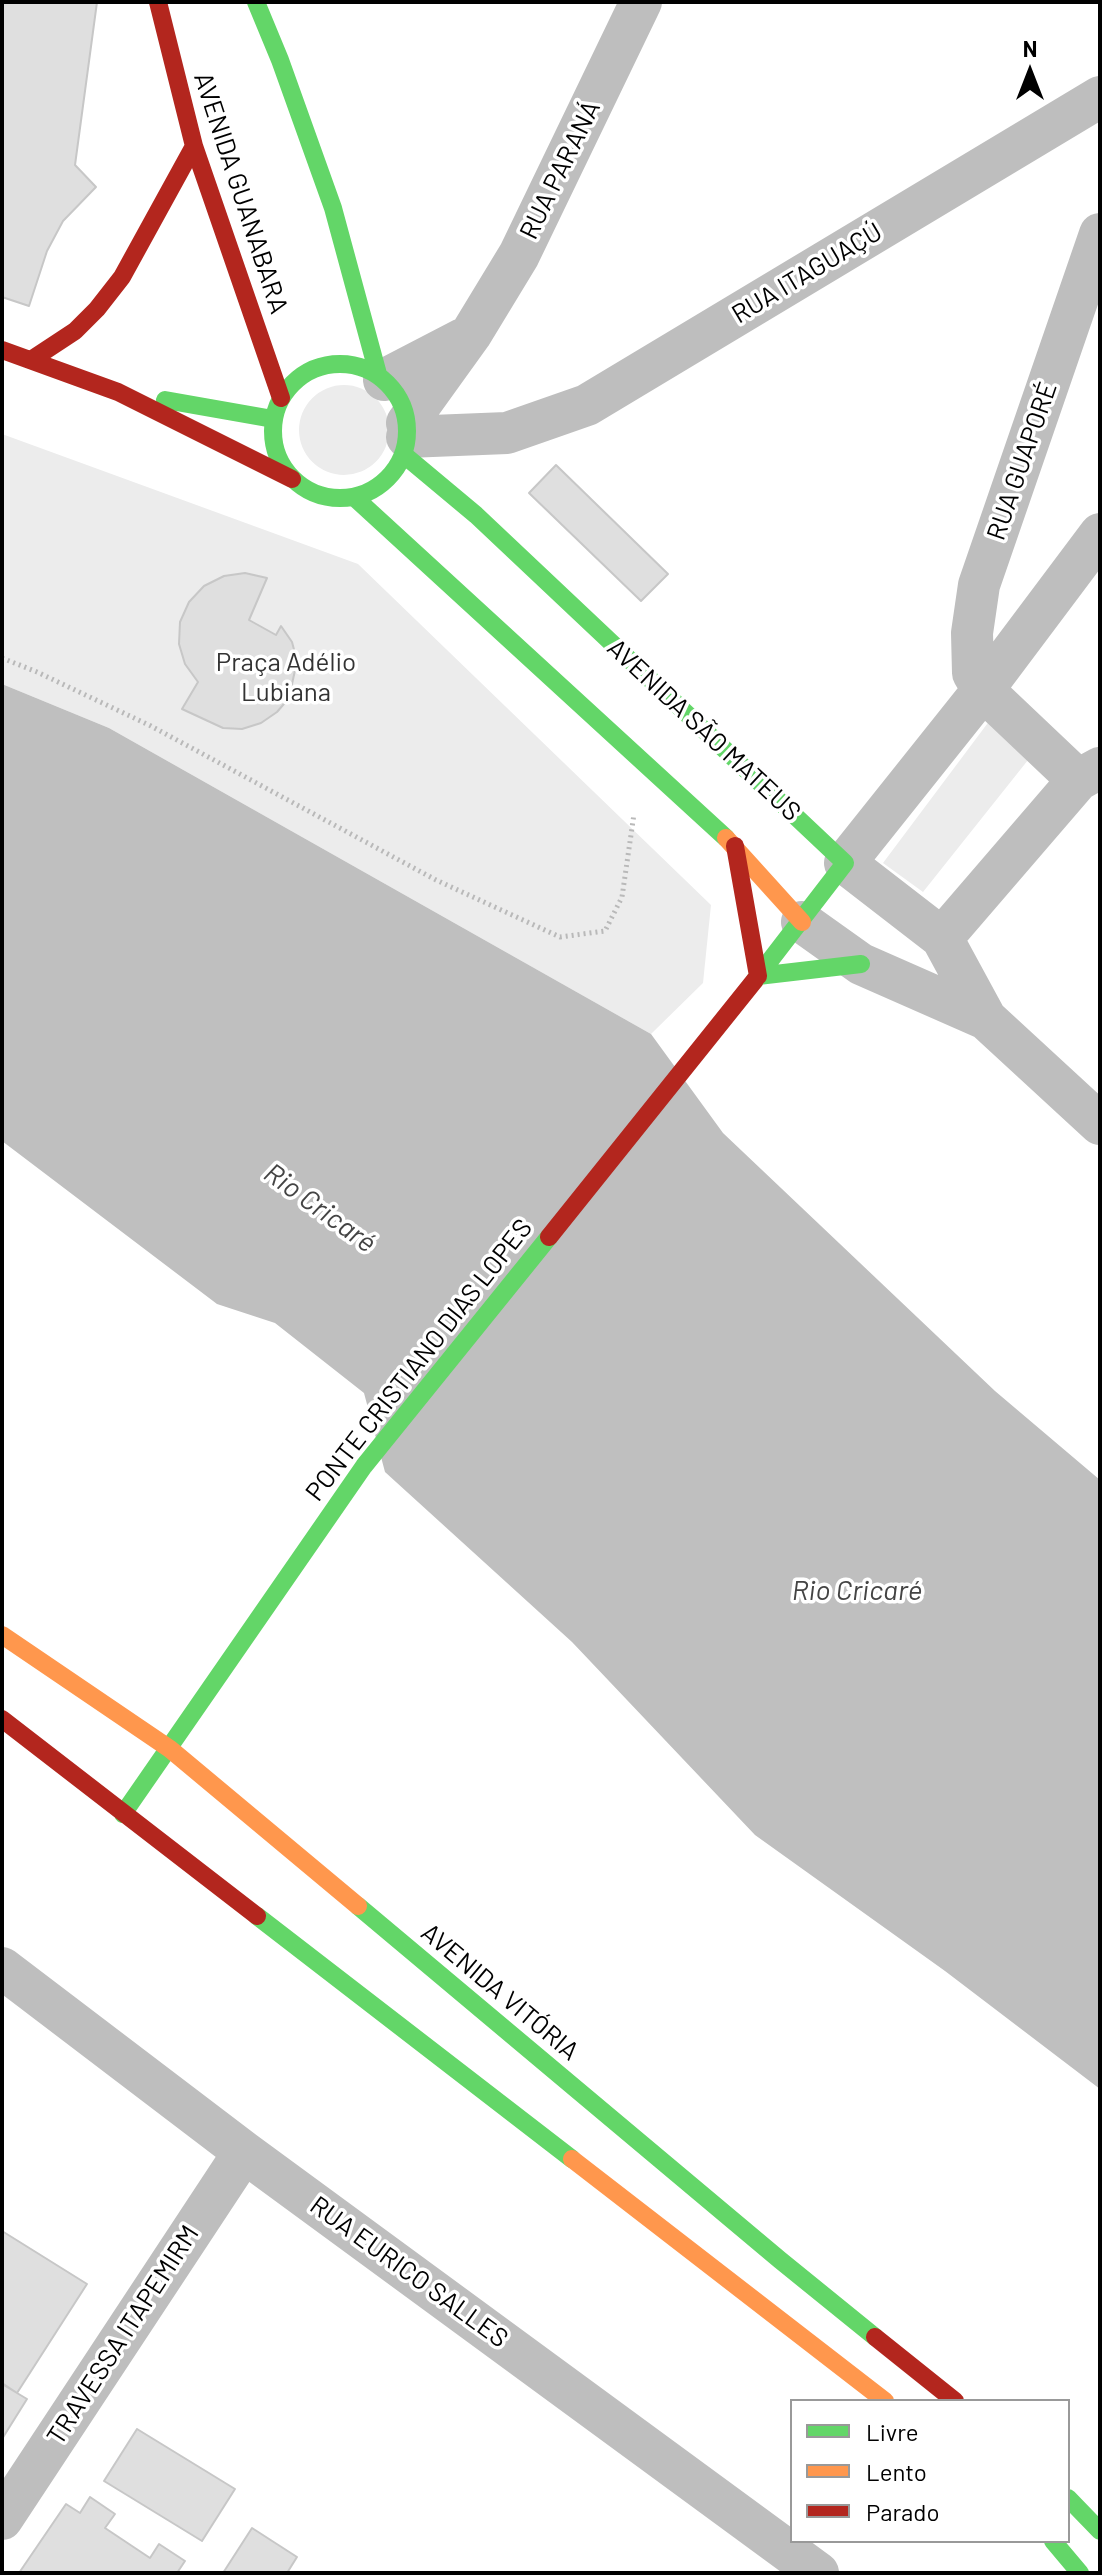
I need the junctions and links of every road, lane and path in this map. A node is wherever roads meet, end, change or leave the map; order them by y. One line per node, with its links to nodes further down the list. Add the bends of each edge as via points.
1 (158, 2): 5 (main road, AVENIDA GUANABARA)
2 (256, 2): 10 (main road, via 333,208)
3 (641, 2): 7 (street, RUA PARANÁ, via 519,255)
4 (1100, 97): 14 (street, RUA ITAGUAÇÚ, via 587,405 507,433)
5 (194, 146): 9 (main road, via 122,277 75,331); 12 (main road, AVENIDA GUANABARA)
6 (1100, 234): 19 (street, RUA GUAPORÉ, via 979,585 971,657)
7 (471, 334): 10 (street); 14 (street, RUA PARANÁ)
8 (2, 350): 9 (main road)
9 (31, 360): 11 (main road)
10 (381, 377): 12 (main road, via 357,365 314,368); 14 (main road, via 403,407)
11 (118, 392): 13 (main road); 15 (main road)
12 (281, 398): 13 (main road)
13 (273, 419): 15 (main road, via 279,461)
14 (406, 438): 16 (main road, via 392,474); 23 (main road, AVENIDA SÃO MATEUS, via 476,515)
15 (292, 479): 16 (main road, via 332,498)
16 (354, 497): 21 (main road)
17 (1100, 534): 19 (street)
18 (2, 658): 21 (path, via 151,726 436,880 560,937 605,931 622,897 634,811)
19 (983, 690): 20 (street); 23 (street)
20 (1089, 774): 25 (street)
21 (662, 779): 22 (main road)
22 (735, 846): 24 (main road); 27 (main road)
23 (845, 863): 24 (main road, PONTE CRISTIANO DIAS LOPES); 25 (street, AVENIDA SÃO MATEUS)
24 (802, 922): 26 (street, AVENIDA SÃO MATEUS); 27 (main road, PONTE CRISTIANO DIAS LOPES)
25 (942, 938): 28 (street, AVENIDA SÃO MATEUS)
26 (861, 964): 27 (main road); 28 (street, AVENIDA SÃO MATEUS)
27 (758, 976): 32 (main road, PONTE CRISTIANO DIAS LOPES, via 364,1466)
28 (986, 1019): 29 (street, AVENIDA SÃO MATEUS)
29 (1100, 1124)
30 (2, 1635): 32 (main road, AVENIDA VITÓRIA)
31 (2, 1719): 33 (main road)
32 (170, 1749): 33 (main road, PONTE CRISTIANO DIAS LOPES); 37 (main road, AVENIDA VITÓRIA)
33 (123, 1814): 36 (main road)
34 (2, 1968): 35 (street, RUA EURICO SALLES)
35 (244, 2152): 39 (street, TRAVESSA ITAPEMIRM); 42 (street, RUA EURICO SALLES)
36 (882, 2399)
37 (953, 2399)
38 (1070, 2500): 40 (main road)
39 (2, 2519)
40 (1100, 2531)
41 (1055, 2543): 43 (main road)
42 (818, 2573)
43 (1080, 2573)

